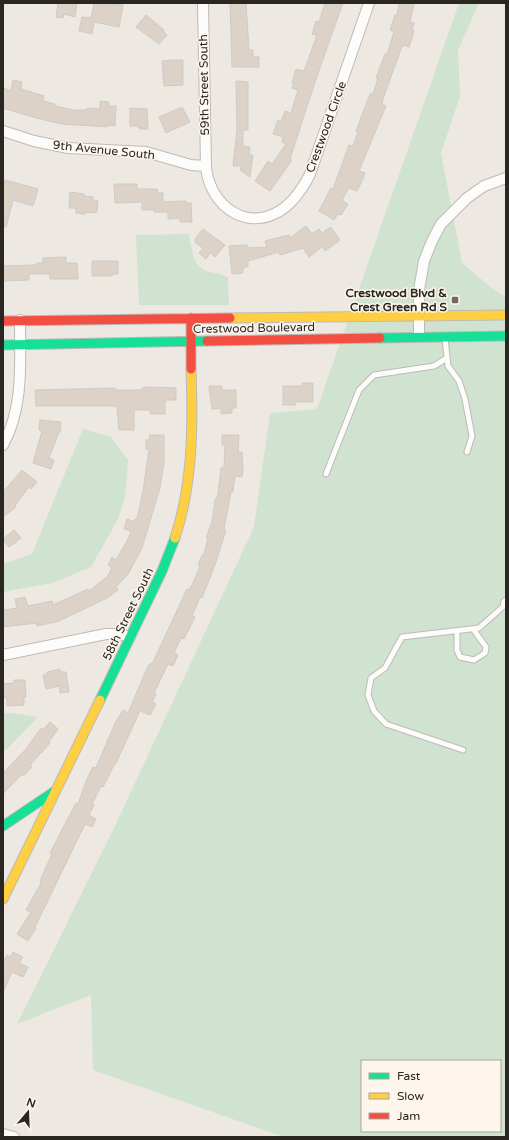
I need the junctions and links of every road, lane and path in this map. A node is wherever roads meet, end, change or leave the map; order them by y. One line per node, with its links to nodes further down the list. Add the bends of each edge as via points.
1 (369, 3): 4 (street, Crestwood Circle, via 314,165 305,183 287,205 265,217 249,218 233,212 215,195 208,180)
2 (200, 4): 4 (street, 59th Street South)
3 (3, 131): 4 (street, 9th Avenue South, via 68,148 146,152 191,165)
4 (206, 166)
5 (506, 178): 7 (street, via 484,186 466,198 441,224 424,261)
6 (506, 315): 7 (main road, Crestwood Boulevard)
7 (418, 316): 8 (main road, Crestwood Boulevard); 12 (street)
8 (191, 318): 9 (main road, Crestwood Boulevard); 14 (main road, 58th Street South)
9 (20, 320): 10 (main road, Crestwood Boulevard); 15 (street)
10 (3, 321)
11 (506, 336): 13 (main road, Crestwood Boulevard)
12 (419, 337): 13 (main road, Crestwood Boulevard); 14 (main road, Crestwood Boulevard)
13 (445, 337): 17 (lane)
14 (190, 342): 15 (main road, Crestwood Boulevard); 24 (main road, 58th Street South, via 192,442 185,503 168,555)
15 (20, 344): 16 (main road, Crestwood Boulevard); 18 (street, via 18,402 12,426)
16 (3, 345)
17 (447, 358): 19 (lane, via 448,366 459,381 465,399 472,436); 20 (lane, via 434,366 374,375 366,381 359,390)
18 (3, 445)
19 (467, 452)
20 (326, 474)
21 (506, 603): 22 (lane, via 479,628)
22 (473, 629): 23 (lane); 23 (lane, via 486,646 485,653 474,660 460,658 457,650)
23 (457, 631): 26 (lane, via 402,637 385,668 371,678 368,695 374,711 386,724)
24 (130, 637): 25 (street, via 106,634); 27 (main road, 58th Street South)
25 (3, 655)
26 (462, 750)
27 (56, 791): 28 (main road); 29 (main road, 58th Street South)
28 (3, 826)
29 (3, 899)
30 (3, 1134): 31 (street)
31 (14, 1137)

